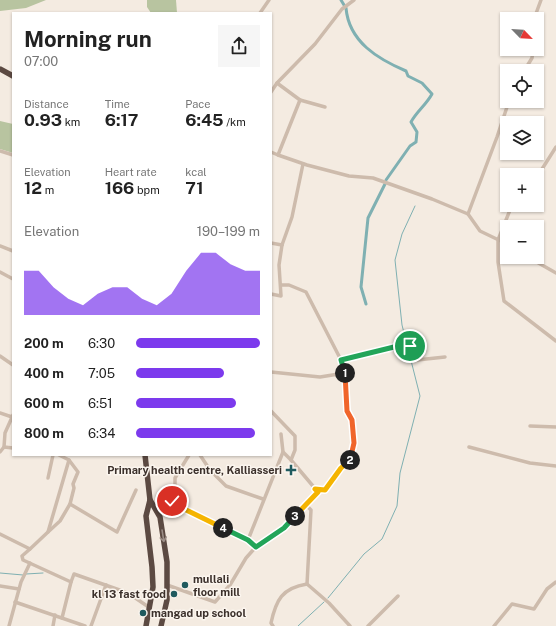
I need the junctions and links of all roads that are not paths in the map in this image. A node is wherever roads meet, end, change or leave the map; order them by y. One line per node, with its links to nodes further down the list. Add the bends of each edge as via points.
1 (270, 0): 4 (street)
2 (354, 0): 8 (street)
3 (541, 0): 5 (street)
4 (261, 12)
5 (537, 12)
6 (0, 69): 7 (highway)
7 (12, 75)
8 (276, 83): 9 (street); 10 (street)
9 (272, 90)
10 (300, 100): 11 (street); 17 (street)
11 (325, 106)
12 (507, 108): 21 (street)
13 (556, 147): 19 (street)
14 (0, 151): 16 (street)
15 (272, 152): 17 (street)
16 (12, 155)
17 (278, 155): 18 (street)
18 (302, 164): 21 (street, via 349,176 392,183); 24 (street, via 292,217)
19 (543, 168)
20 (509, 212): 22 (street)
21 (468, 214): 22 (street, via 480,231)
22 (498, 240): 33 (street, via 498,262 504,301)
23 (272, 244): 24 (street)
24 (282, 245): 31 (street, via 279,265)
25 (0, 246): 26 (street)
26 (12, 251)
27 (540, 264): 29 (street)
28 (0, 272): 30 (street)
29 (556, 273)
30 (12, 278)
31 (282, 285): 32 (street, via 281,296); 36 (street, via 306,292)
32 (272, 294)
33 (556, 341)
34 (0, 356): 37 (street)
35 (445, 357): 36 (street, via 418,360 406,343)
36 (341, 360): 39 (street)
37 (12, 364)
38 (272, 372): 39 (street, via 320,377)
39 (345, 373): 60 (street, via 347,411 352,420 354,448 350,460 325,490)
40 (272, 412): 57 (street, via 295,436 295,450)
41 (0, 413): 42 (street)
42 (12, 416): 46 (street, via 4,434)
43 (530, 426): 44 (street)
44 (556, 427)
45 (281, 434): 50 (street)
46 (4, 447): 48 (street); 49 (street)
47 (469, 447): 58 (street)
48 (12, 448)
49 (0, 452)
50 (283, 452): 57 (street); 62 (street)
51 (53, 456): 59 (street)
52 (62, 456): 56 (street)
53 (145, 456): 63 (highway)
54 (188, 456): 68 (street, via 175,478 172,501 174,504)
55 (201, 456): 62 (street, via 226,486)
56 (69, 460): 64 (street, via 78,472); 66 (street)
57 (291, 460): 60 (street)
58 (556, 466)
59 (48, 478)
60 (315, 489): 65 (street, via 318,492)
61 (136, 490): 64 (street, via 117,532)
62 (263, 499): 68 (street)
63 (150, 500): 76 (highway, one-way to 76, via 160,517 167,562); 81 (highway, via 146,516 153,587)
64 (70, 504): 66 (street, via 60,521)
65 (305, 504): 69 (street, via 284,528); 74 (street, via 311,510)
66 (48, 532): 70 (street)
67 (0, 534): 70 (street)
68 (248, 540): 69 (street)
69 (256, 547): 76 (street, via 215,602)
70 (30, 549): 71 (street, via 21,557)
71 (30, 563): 72 (street); 78 (street)
72 (71, 582): 75 (street, via 74,574); 83 (street)
73 (556, 582): 93 (street, via 547,589 534,609 512,604)
74 (307, 584): 90 (street, via 293,586 281,596 273,611 270,623); 91 (street)
75 (106, 585): 81 (street, via 128,593); 87 (street)
76 (167, 585): 89 (highway, via 167,600)
77 (0, 586): 78 (street)
78 (19, 589): 80 (street)
79 (398, 596): 92 (street)
80 (15, 602): 82 (street); 84 (street)
81 (150, 608): 88 (highway)
82 (55, 615): 83 (street); 85 (street)
83 (62, 618): 86 (street)
84 (9, 626)
85 (53, 626)
86 (85, 626)
87 (91, 626)
88 (146, 626)
89 (161, 626)
90 (273, 626)
91 (350, 626)
92 (368, 626)
93 (494, 626)

